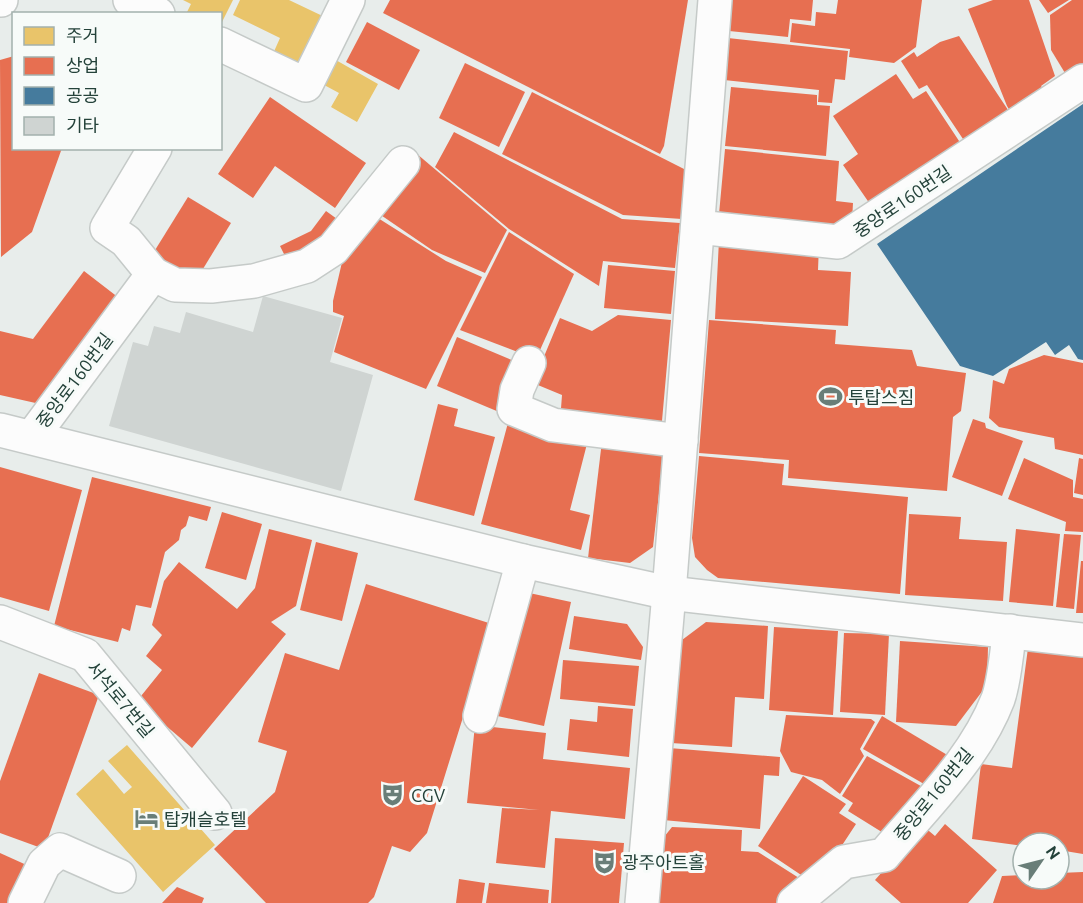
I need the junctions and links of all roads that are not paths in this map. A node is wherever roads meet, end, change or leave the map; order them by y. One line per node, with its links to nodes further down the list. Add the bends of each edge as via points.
1 (130, 0): 4 (street)
2 (348, 0): 5 (street, via 306,85)
3 (715, 0): 9 (street)
4 (154, 12)
5 (222, 45)
6 (1083, 81): 9 (street, 중앙로160번길, via 838,242)
7 (154, 150): 10 (street, via 106,228 126,241)
8 (403, 163): 10 (street, via 333,249 307,266 254,281 212,286 175,285)
9 (698, 227): 14 (street)
10 (153, 274): 13 (street, 중앙로160번길)
11 (529, 363): 14 (street, via 513,409 553,425)
12 (0, 430): 13 (street)
13 (32, 437): 15 (street, 중앙로160번길)
14 (681, 441): 16 (street)
15 (523, 561): 16 (street, 중앙로160번길); 20 (street)
16 (669, 593): 18 (street, 중앙로160번길); 24 (street)
17 (0, 622): 21 (street, 서석로7번길, via 85,655)
18 (1010, 631): 19 (street, 중앙로160번길); 25 (street, 중앙로160번길, via 999,697 960,764 884,855 844,862)
19 (1083, 640)
20 (480, 716)
21 (215, 813)
22 (119, 876): 23 (street, via 60,850 44,864)
23 (25, 903)
24 (642, 903)
25 (794, 903)

